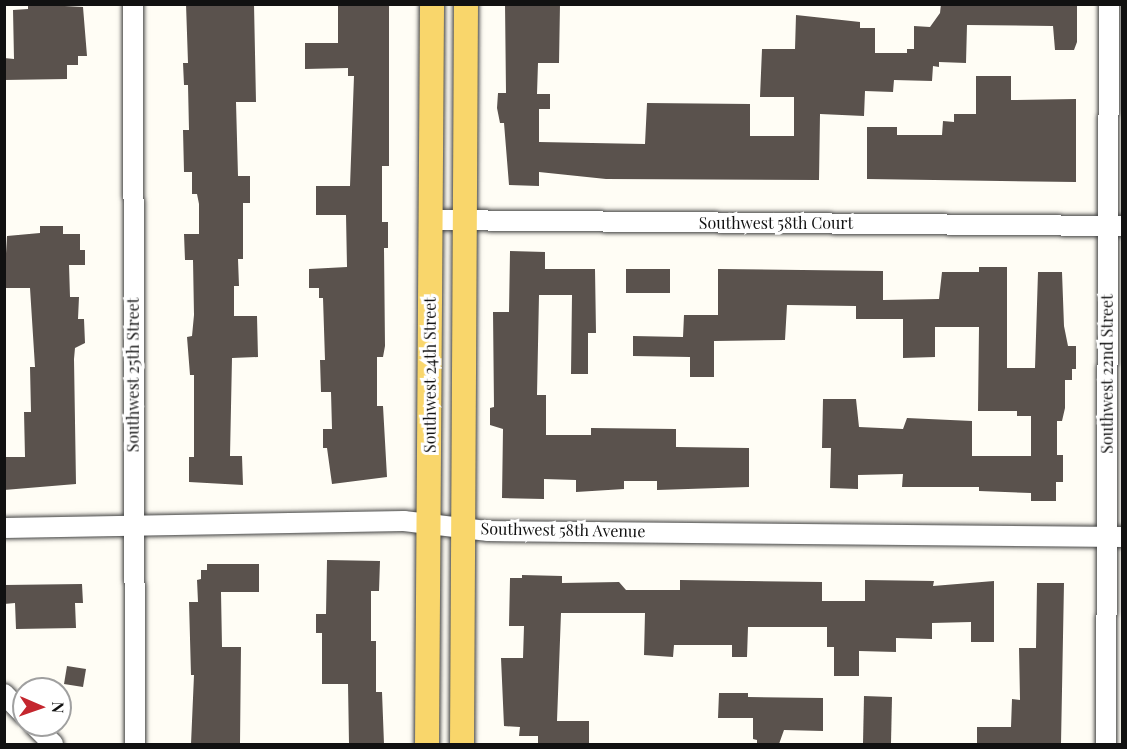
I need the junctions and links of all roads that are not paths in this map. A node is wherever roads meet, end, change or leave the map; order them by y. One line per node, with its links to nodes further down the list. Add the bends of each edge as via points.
1 (133, 4): 9 (street, Southwest 25th Street)
2 (432, 4): 5 (main road, Southwest 24th Street)
3 (466, 4): 6 (main road)
4 (1109, 4): 7 (street, Southwest 22nd Street)
5 (430, 220): 6 (street, Southwest 58th Court); 8 (main road, Southwest 24th Street)
6 (465, 221): 7 (street, Southwest 58th Court); 10 (main road)
7 (1115, 226): 12 (street, Southwest 22nd Street)
8 (429, 523): 9 (street, Southwest 58th Avenue); 10 (street, Southwest 58th Avenue); 14 (main road, Southwest 24th Street)
9 (133, 526): 11 (street, Southwest 58th Avenue); 13 (street, Southwest 25th Street)
10 (464, 527): 12 (street, Southwest 58th Avenue, via 488,531); 15 (main road)
11 (4, 528)
12 (1115, 536): 16 (street, Southwest 22nd Street)
13 (135, 744)
14 (427, 744)
15 (462, 744)
16 (1106, 744)

